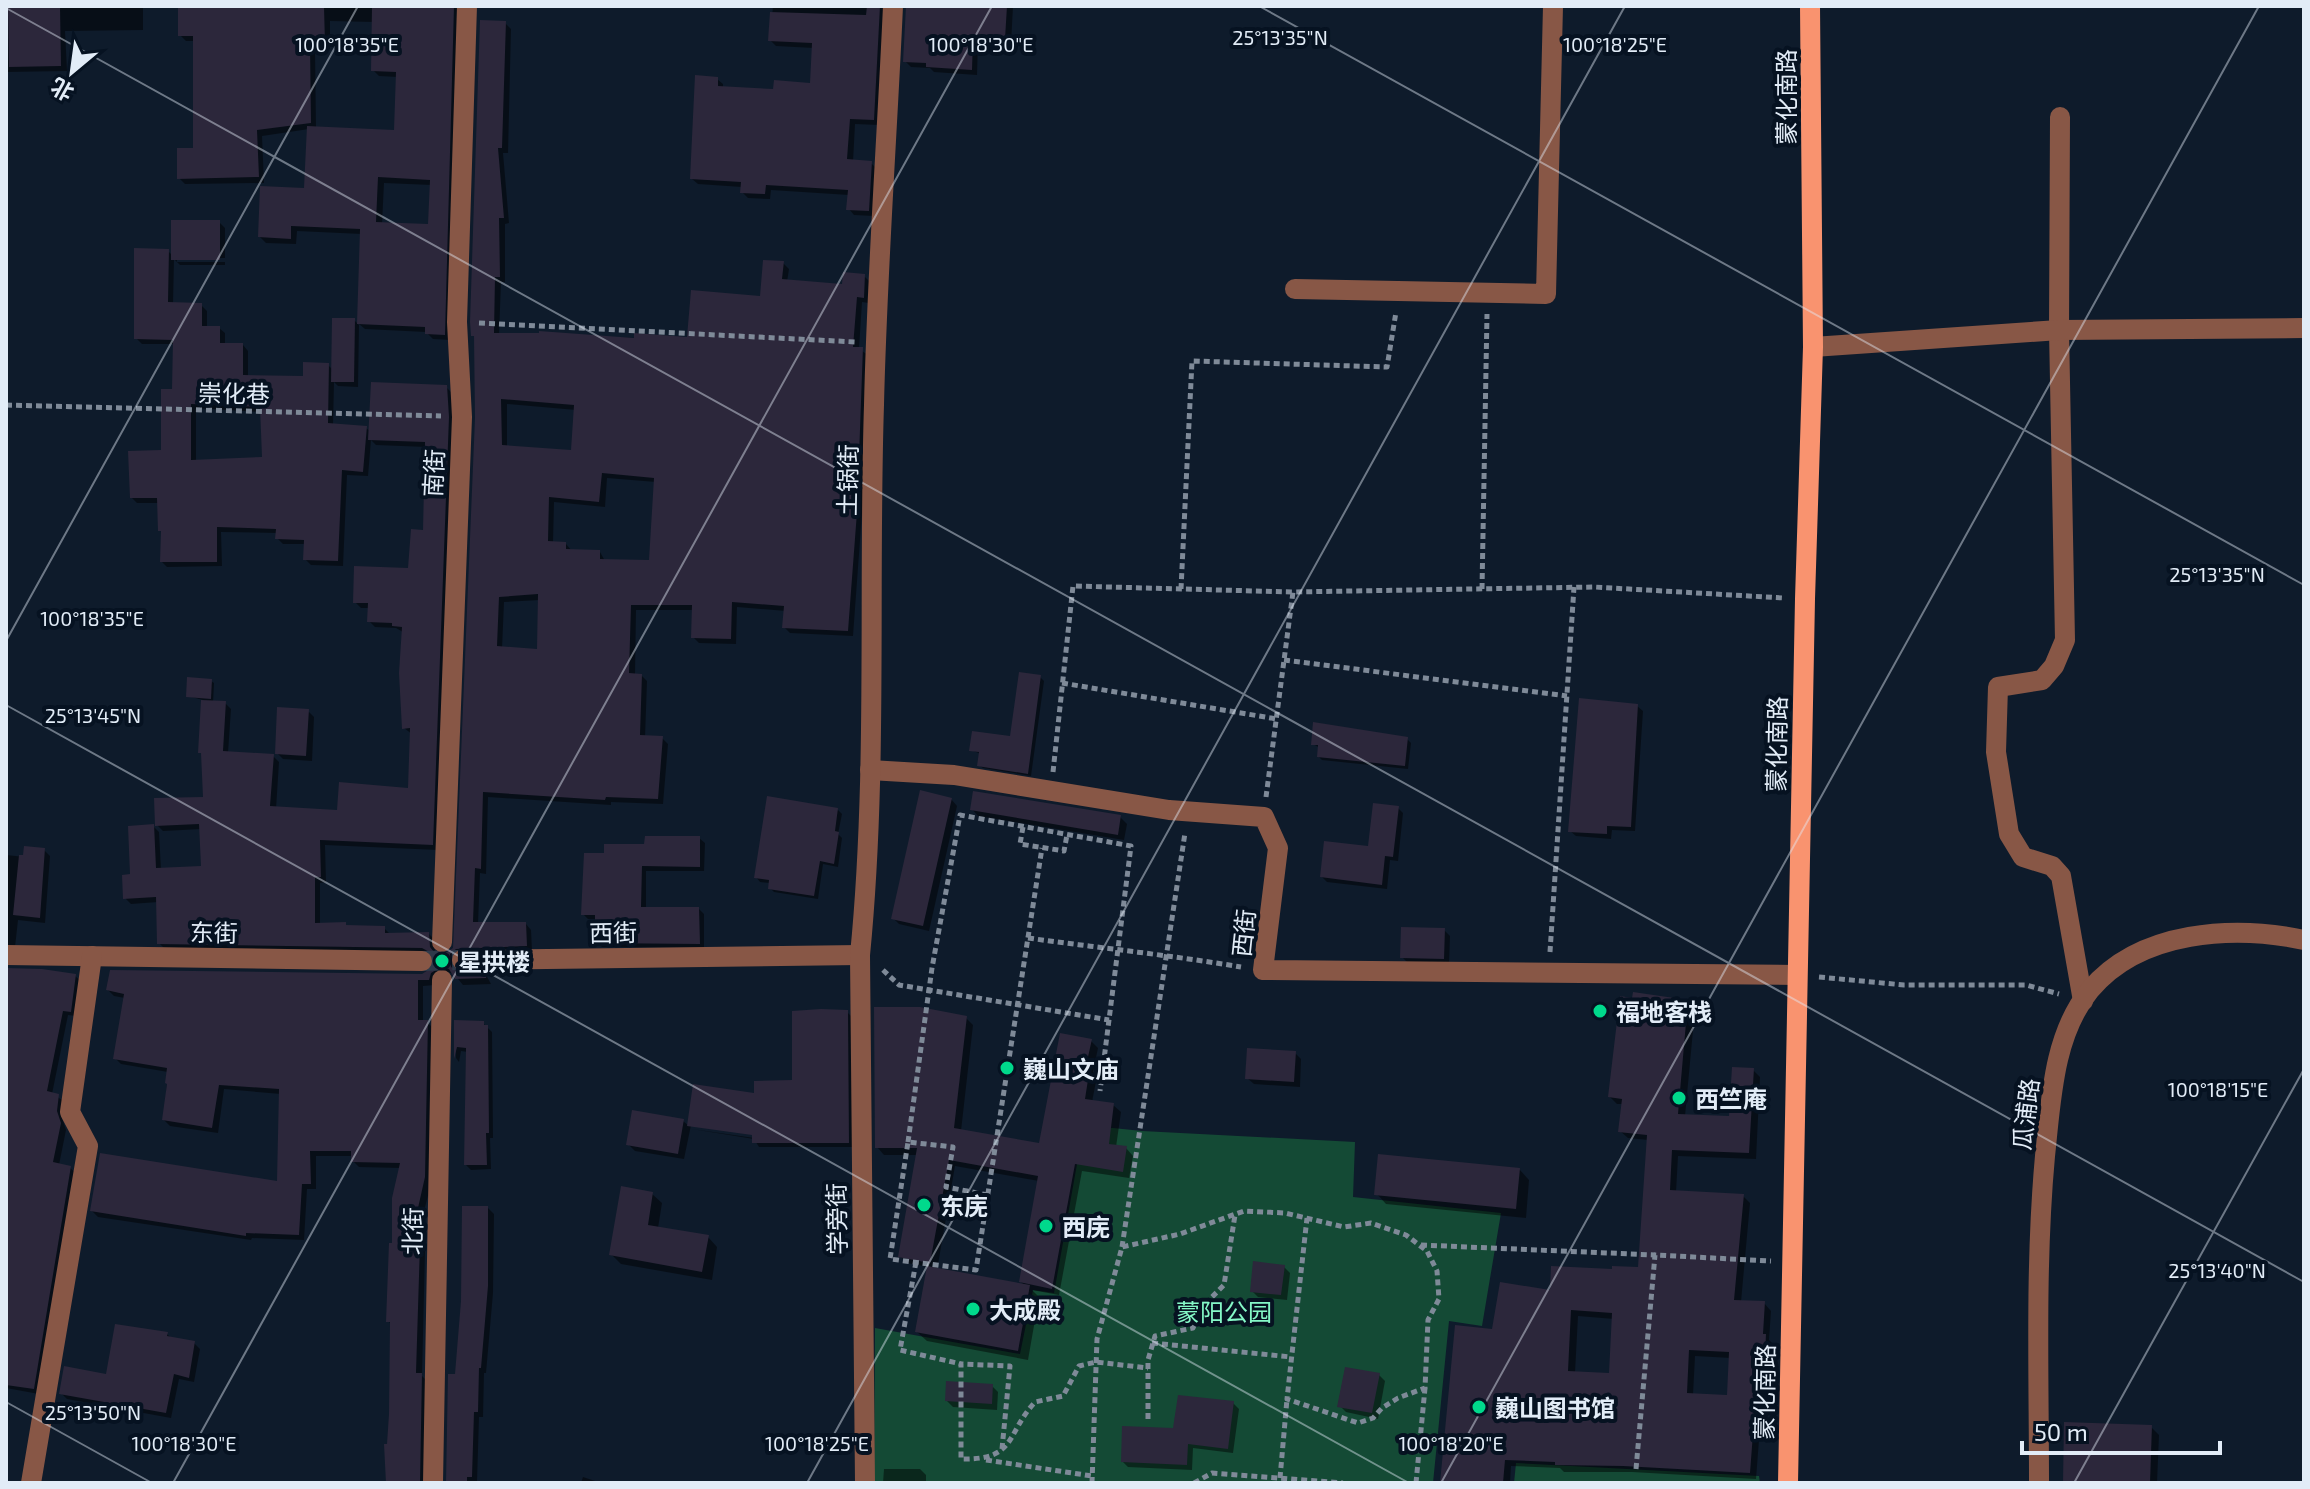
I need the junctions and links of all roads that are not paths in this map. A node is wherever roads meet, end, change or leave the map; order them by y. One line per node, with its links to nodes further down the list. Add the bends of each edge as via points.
1 (467, 6): 12 (street, 南街, via 457,322 462,417)
2 (893, 6): 10 (street, 土锅街, via 874,404)
3 (1553, 6): 6 (street, via 1546,294)
4 (1810, 6): 9 (main road, 蒙化南路)
5 (2060, 117): 8 (street)
6 (1295, 289)
7 (2304, 328): 8 (street)
8 (2059, 330): 9 (street); 20 (street, via 2065,640 2042,680 1998,687 1996,752 2009,834 2023,857 2052,866 2061,876)
9 (1813, 347): 18 (main road, 蒙化南路)
10 (870, 770): 16 (street, 土锅街); 18 (street, 西街, via 954,775 1188,811 1264,817 1278,848 1263,970)
11 (2304, 940): 20 (street, 瓜浦路, via 2223,932 2163,943 2116,965)
12 (442, 942)
13 (6, 955): 14 (street, 东街)
14 (92, 956): 17 (street, 东街); 21 (street, via 70,1112 88,1146)
15 (462, 960): 16 (street, 西街)
16 (860, 960): 23 (street, 学旁街)
17 (422, 961)
18 (1797, 975): 24 (main road, 蒙化南路)
19 (442, 980): 22 (street, 北街)
20 (2083, 1001): 25 (street, 瓜浦路, via 2069,1023 2052,1088 2039,1225)
21 (31, 1483)
22 (433, 1483)
23 (865, 1483)
24 (1788, 1483)
25 (2039, 1483)

